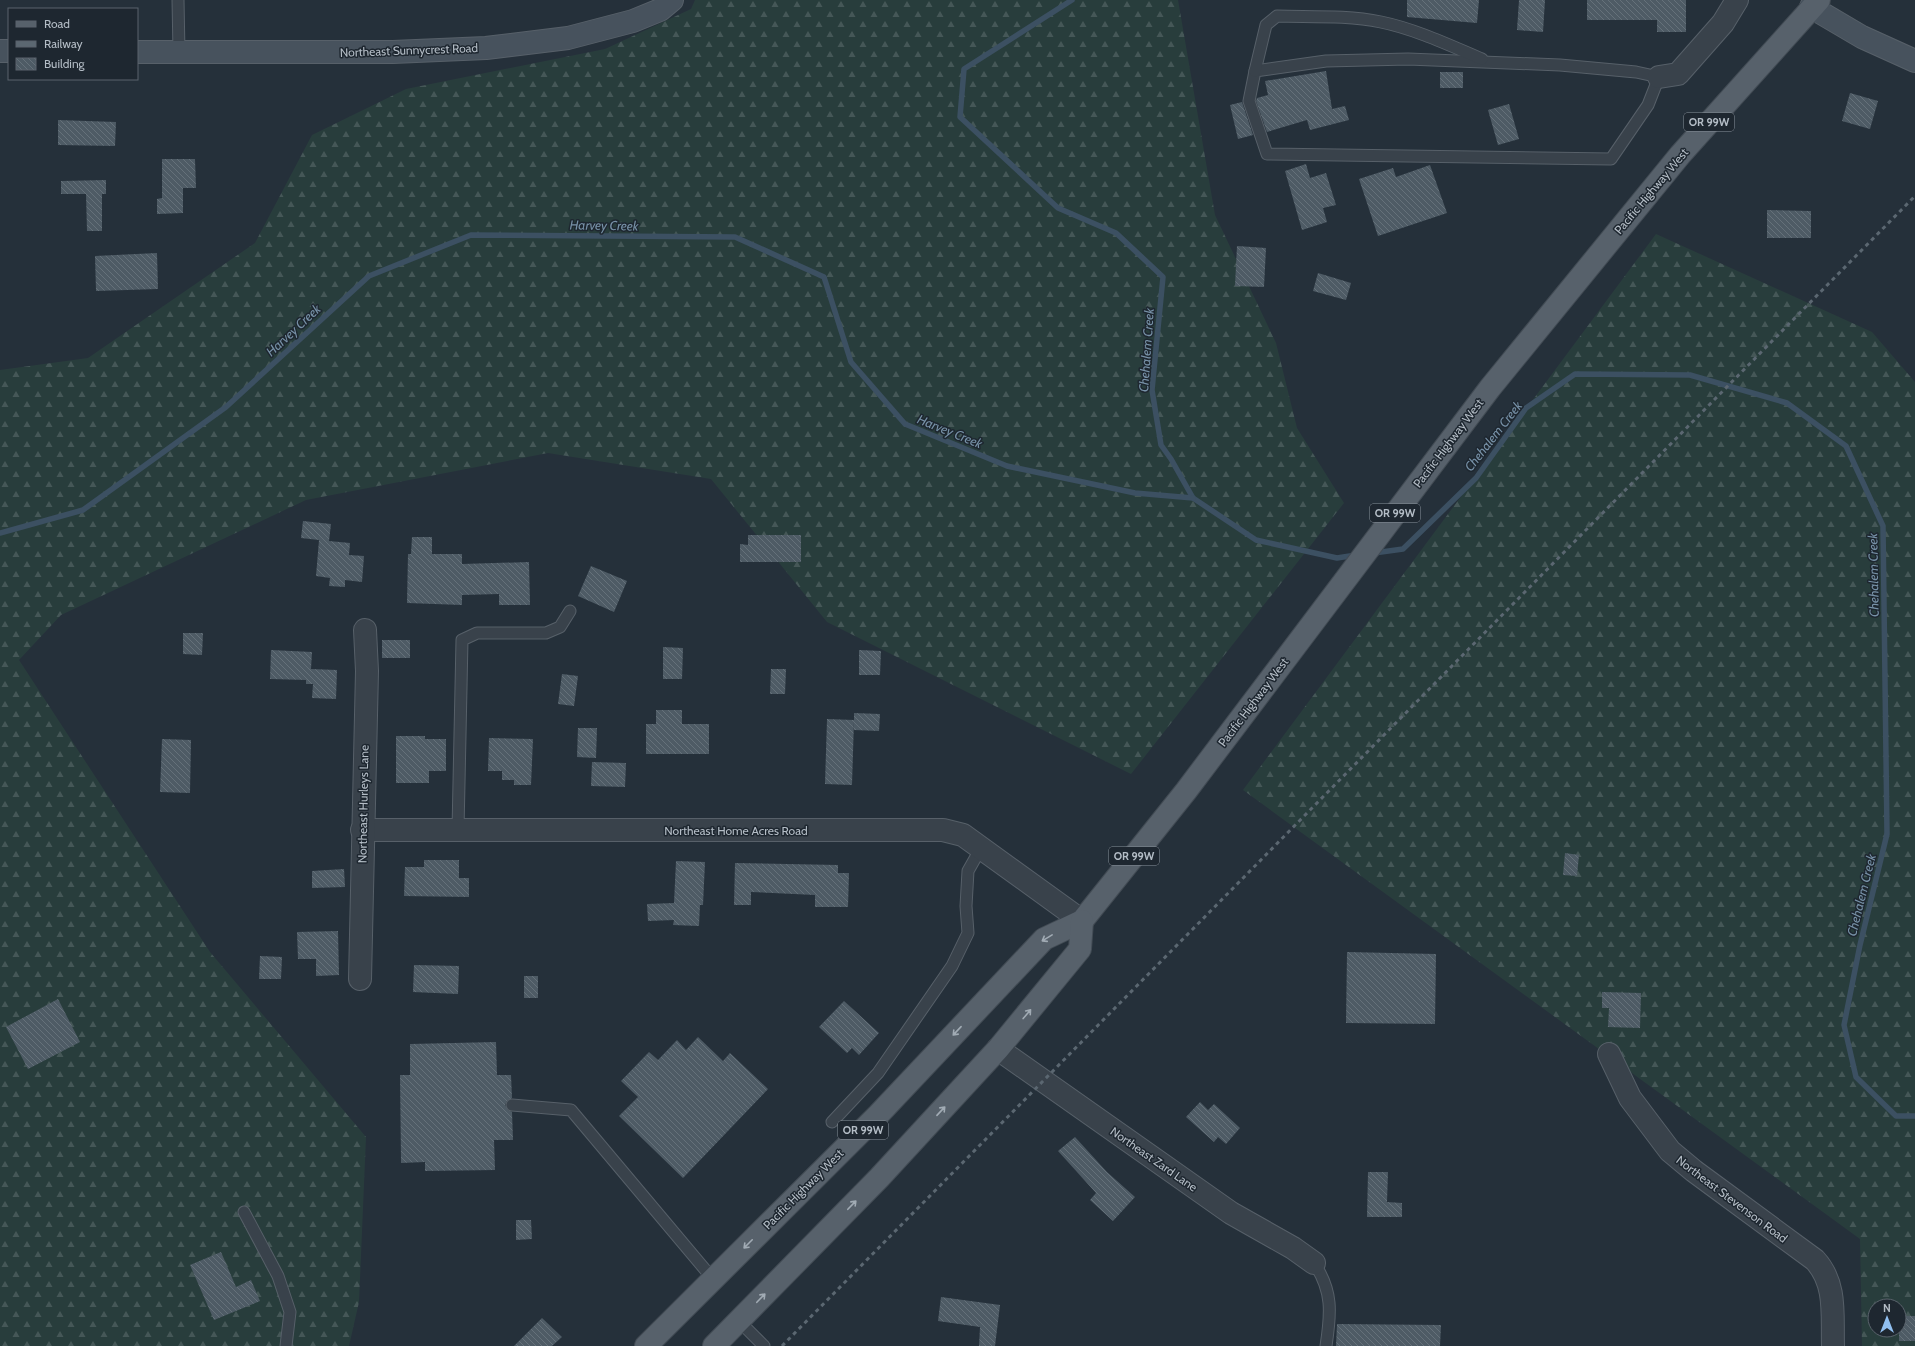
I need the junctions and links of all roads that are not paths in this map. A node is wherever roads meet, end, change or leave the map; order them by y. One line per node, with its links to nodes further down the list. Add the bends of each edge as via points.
1 (178, 0): 6 (lane)
2 (672, 0): 6 (street, Northeast Sunnycrest Road, via 660,10 633,21 568,38 486,48 393,52)
3 (1737, 0): 10 (street, via 1723,24 1678,74)
4 (1815, 4): 7 (street, via 1862,37); 16 (main road, Pacific Highway West / OR 99W, via 1680,156 1490,388 1186,791)
5 (138, 52): 6 (street, Northeast Sunnycrest Road)
6 (179, 52)
7 (1915, 61)
8 (1489, 62): 9 (lane, via 1408,59 1333,61); 9 (lane, via 1437,40 1381,22 1343,17 1277,16 1266,25); 10 (lane, via 1575,66)
9 (1255, 71): 10 (lane, via 1249,101 1267,154 1611,159 1648,105)
10 (1659, 77)
11 (570, 611): 14 (lane, via 560,627 546,633 477,633 462,640)
12 (365, 630): 13 (street, Northeast Hurleys Lane, via 367,671)
13 (362, 830): 14 (street, Northeast Home Acres Road); 17 (street, Northeast Hurleys Lane)
14 (458, 830): 15 (street, Northeast Home Acres Road, via 943,830 963,835)
15 (981, 848): 16 (street, Northeast Home Acres Road); 21 (lane, via 968,871 968,933 952,966 878,1073)
16 (1082, 921): 18 (main road, one-way to 16, via 1080,949); 24 (main road, Pacific Highway West / OR 99W, one-way to 24, via 1044,939 878,1115)
17 (360, 978)
18 (998, 1049): 23 (street, Northeast Zard Lane, via 1230,1213 1293,1248); 25 (main road, one-way to 18, via 879,1178)
19 (1609, 1054): 31 (street, Northeast Stevenson Road, via 1630,1098 1670,1151 1824,1270 1831,1287)
20 (512, 1105): 24 (lane, via 571,1110)
21 (832, 1122)
22 (244, 1212): 26 (lane, via 278,1276 290,1312)
23 (1314, 1263): 30 (lane, via 1323,1276 1330,1298)
24 (713, 1278): 27 (main road, Pacific Highway West / OR 99W)
25 (739, 1321): 28 (main road); 29 (lane)
26 (286, 1346)
27 (646, 1346)
28 (714, 1346)
29 (764, 1346)
30 (1326, 1346)
31 (1832, 1346)

